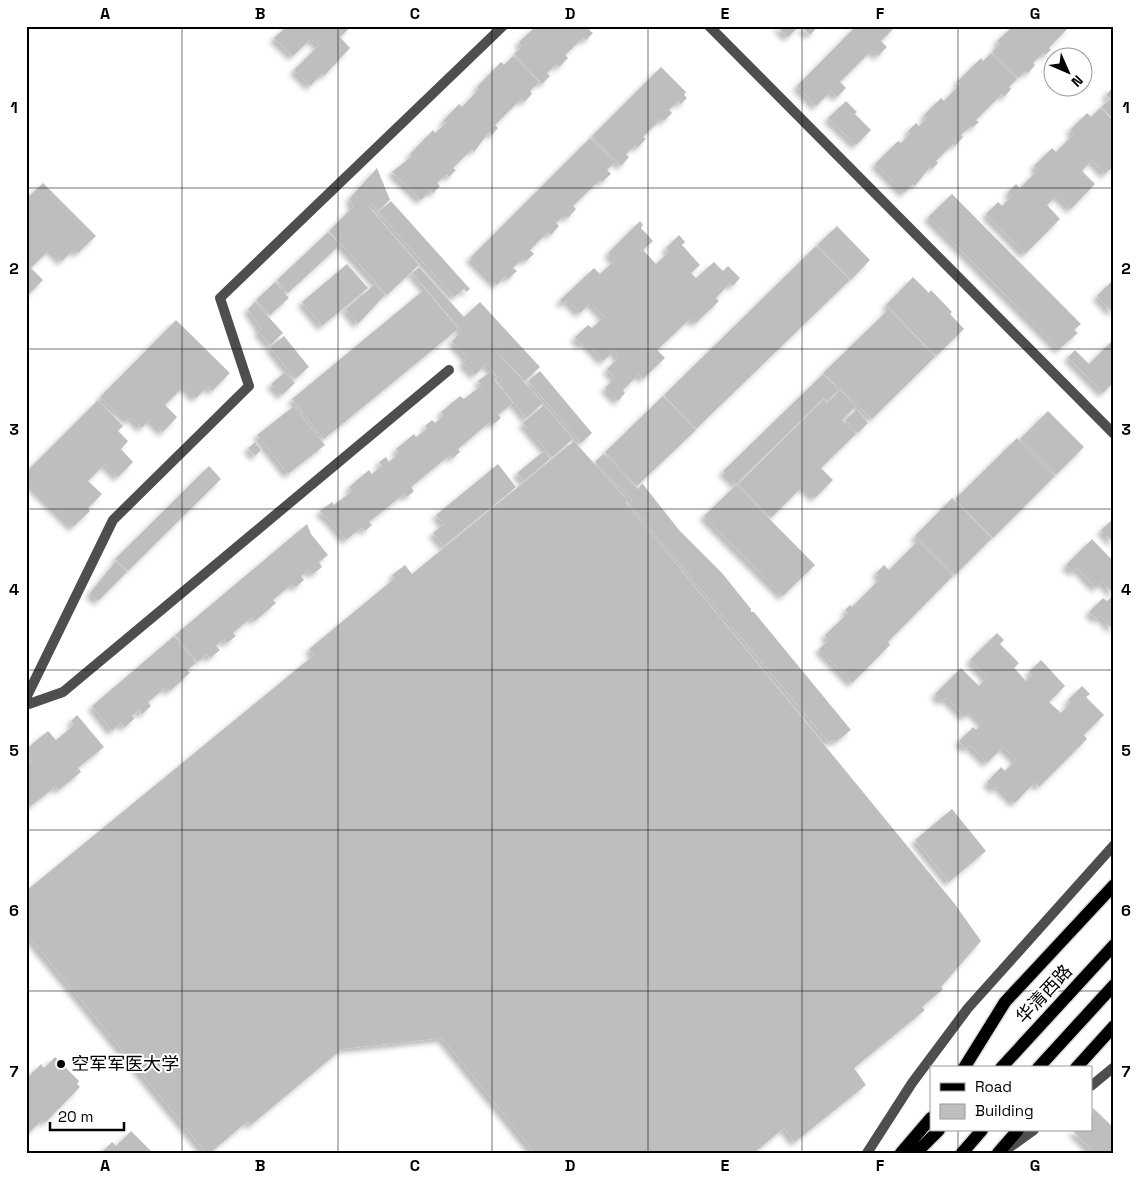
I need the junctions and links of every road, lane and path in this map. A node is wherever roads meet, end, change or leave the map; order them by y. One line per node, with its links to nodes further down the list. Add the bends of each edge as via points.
1 (709, 26): 4 (street)
2 (499, 28): 5 (street, via 220,298 249,386 113,520)
3 (450, 370): 6 (street, via 63,692)
4 (1114, 434)
5 (26, 698)
6 (26, 705)
7 (1114, 845): 23 (street, via 968,1008 912,1083)
8 (1114, 886): 12 (main road, via 1005,1002)
9 (1114, 945): 13 (main road, 华清西路)
10 (1114, 985): 14 (main road)
11 (1114, 1026): 15 (main road)
12 (965, 1066)
13 (1003, 1066)
14 (1040, 1066)
15 (1078, 1066)
16 (1114, 1067): 17 (street)
17 (1092, 1085)
18 (930, 1119): 24 (main road)
19 (937, 1132): 25 (main road)
20 (980, 1132): 26 (main road)
21 (1016, 1132): 27 (main road)
22 (1031, 1132): 28 (street)
23 (867, 1153)
24 (900, 1153)
25 (916, 1153)
26 (962, 1153)
27 (998, 1153)
28 (1002, 1153)

